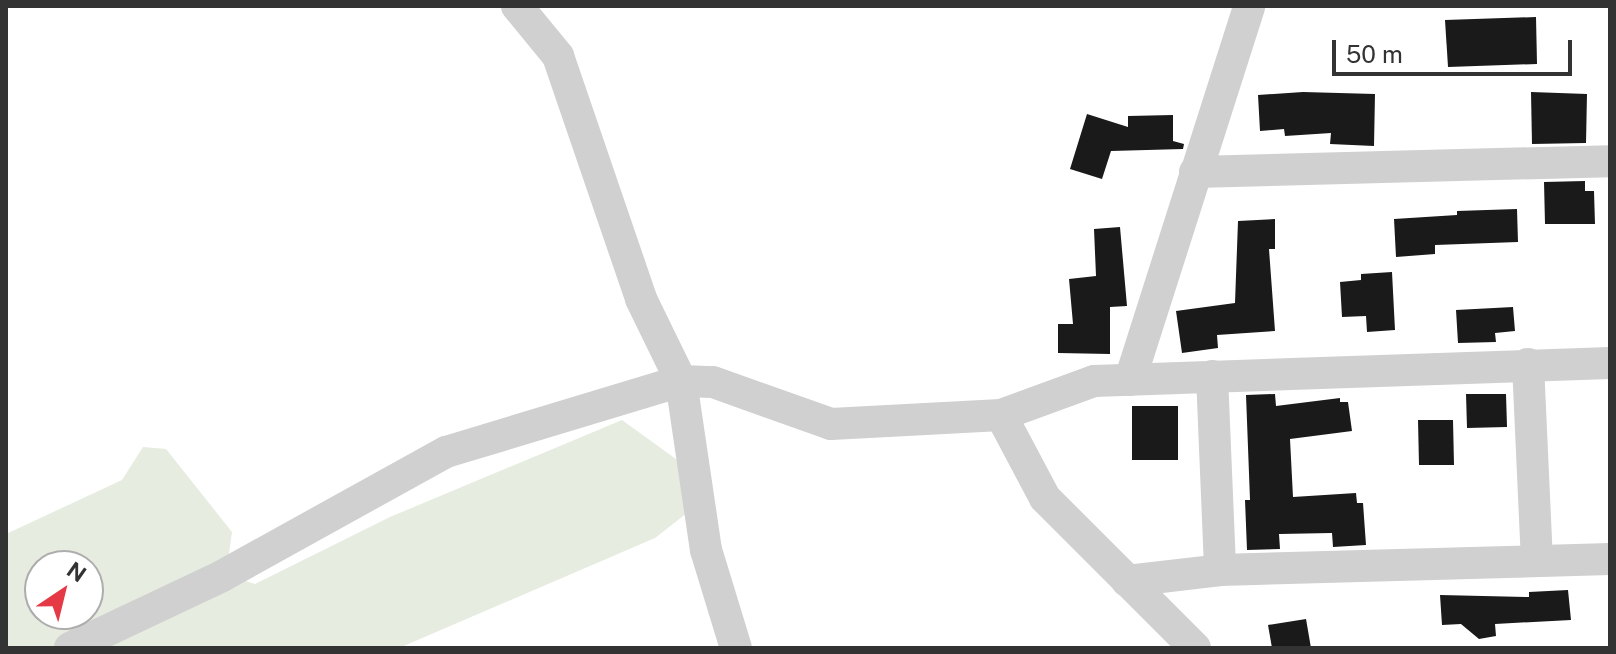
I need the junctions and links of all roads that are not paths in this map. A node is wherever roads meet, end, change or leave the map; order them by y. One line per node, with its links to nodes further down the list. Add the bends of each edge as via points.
1 (517, 6): 9 (street, via 558,56 641,299)
2 (1249, 6): 4 (street)
3 (1610, 161): 4 (street)
4 (1195, 172): 8 (street)
5 (1610, 363): 6 (street)
6 (1528, 364): 7 (street); 12 (street)
7 (1212, 376): 8 (street); 13 (street)
8 (1130, 380): 10 (street, via 1094,381)
9 (681, 381): 10 (street, via 713,382 831,424); 15 (street, via 446,452 222,576); 16 (street, via 706,550)
10 (1001, 415): 14 (street, via 1045,498)
11 (1610, 559): 12 (street)
12 (1537, 560): 13 (street)
13 (1220, 570): 14 (street)
14 (1127, 581): 17 (street)
15 (70, 648)
16 (736, 648)
17 (1195, 648)

